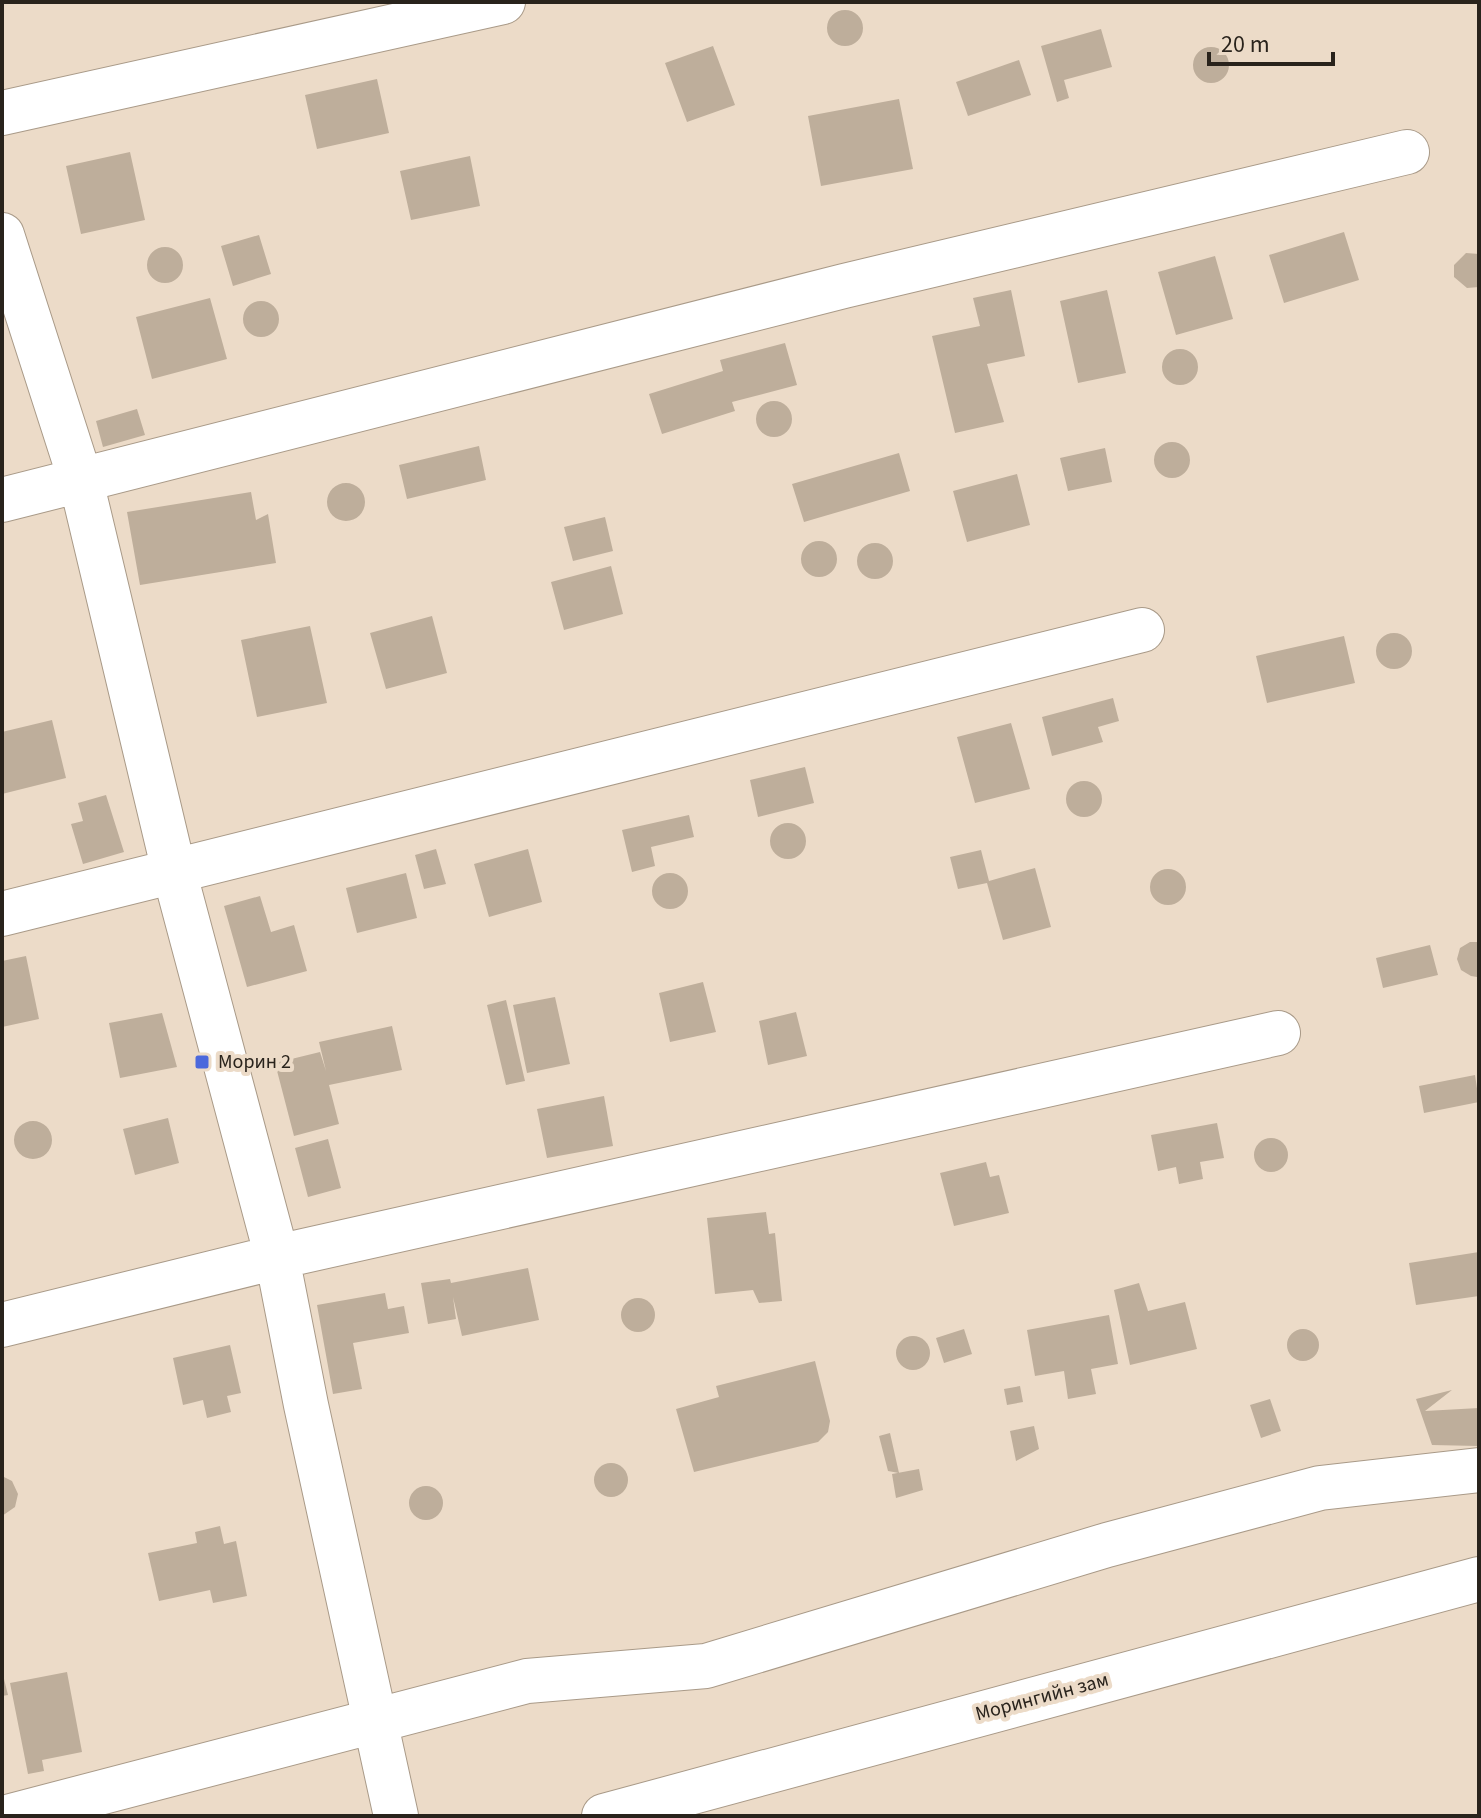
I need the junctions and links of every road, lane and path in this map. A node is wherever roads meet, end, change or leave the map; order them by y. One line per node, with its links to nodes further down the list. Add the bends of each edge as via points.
1 (503, 2): 2 (street)
2 (2, 113)
3 (1407, 152): 5 (street, via 844,286)
4 (2, 235): 5 (street)
5 (81, 481): 6 (street); 8 (street)
6 (2, 500)
7 (1142, 630): 8 (street)
8 (174, 871): 9 (street); 11 (street)
9 (2, 914)
10 (1278, 1033): 11 (street)
11 (277, 1257): 12 (street); 15 (street)
12 (2, 1325)
13 (1479, 1470): 15 (street, via 1320,1488 1107,1545 706,1666 527,1681)
14 (1479, 1579): 18 (street, Морингийн зам)
15 (376, 1722): 16 (street); 17 (street)
16 (11, 1816)
17 (396, 1816)
18 (604, 1816)

